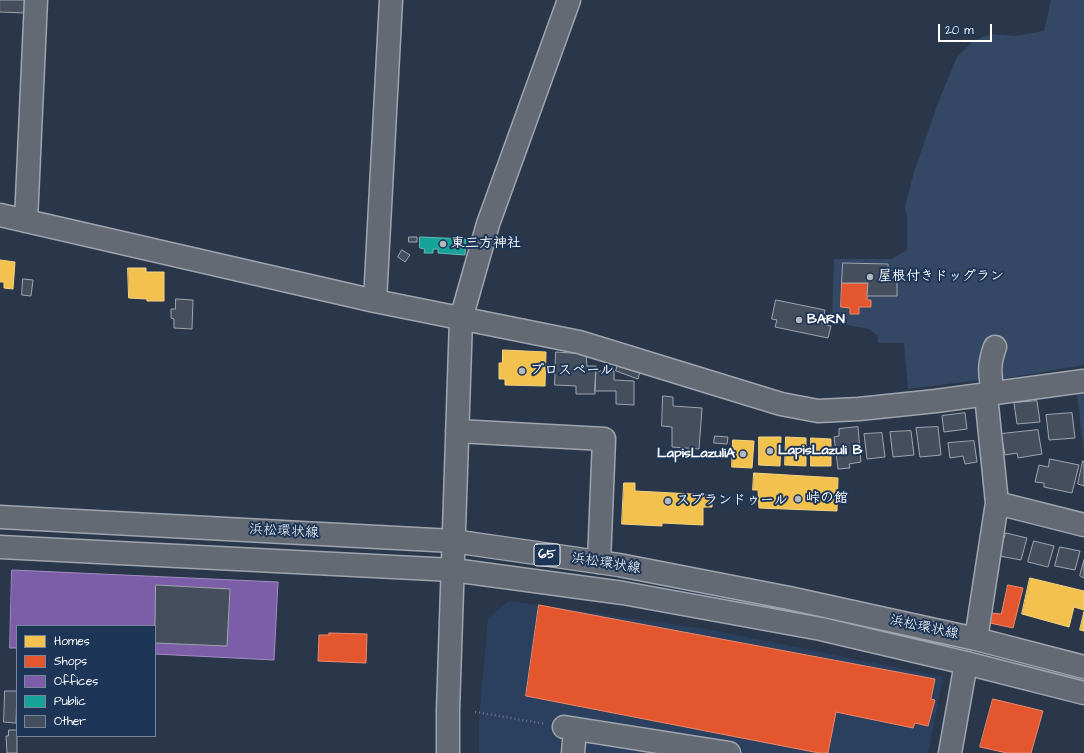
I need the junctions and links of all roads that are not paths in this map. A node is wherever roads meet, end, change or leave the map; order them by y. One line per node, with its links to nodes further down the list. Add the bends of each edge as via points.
1 (36, 0): 5 (street)
2 (391, 0): 6 (street)
3 (569, 0): 7 (street, via 488,224)
4 (0, 215): 5 (street)
5 (26, 222): 6 (street)
6 (375, 301): 7 (street)
7 (461, 319): 10 (street, via 579,342 781,404 818,411 859,409); 11 (street)
8 (995, 347): 10 (street, via 991,357)
9 (1084, 381): 10 (street)
10 (989, 394): 12 (street)
11 (457, 431): 15 (street); 17 (street, via 604,439)
12 (997, 503): 14 (street); 19 (street)
13 (0, 517): 15 (street, 浜松環状線 / 65)
14 (1084, 525)
15 (453, 541): 17 (street, 浜松環状線 / 65); 18 (street)
16 (0, 547): 18 (street, 浜松環状線 / 65)
17 (599, 562): 19 (street, 浜松環状線 / 65, via 789,598)
18 (453, 570): 20 (street, 浜松環状線 / 65, via 623,592 821,629); 23 (street)
19 (976, 639): 21 (street, 浜松環状線 / 65)
20 (966, 662): 22 (street, 浜松環状線 / 65); 26 (street)
21 (1084, 667)
22 (1084, 693)
23 (448, 753)
24 (573, 753): 25 (street, via 569,728)
25 (729, 753)
26 (950, 753)

